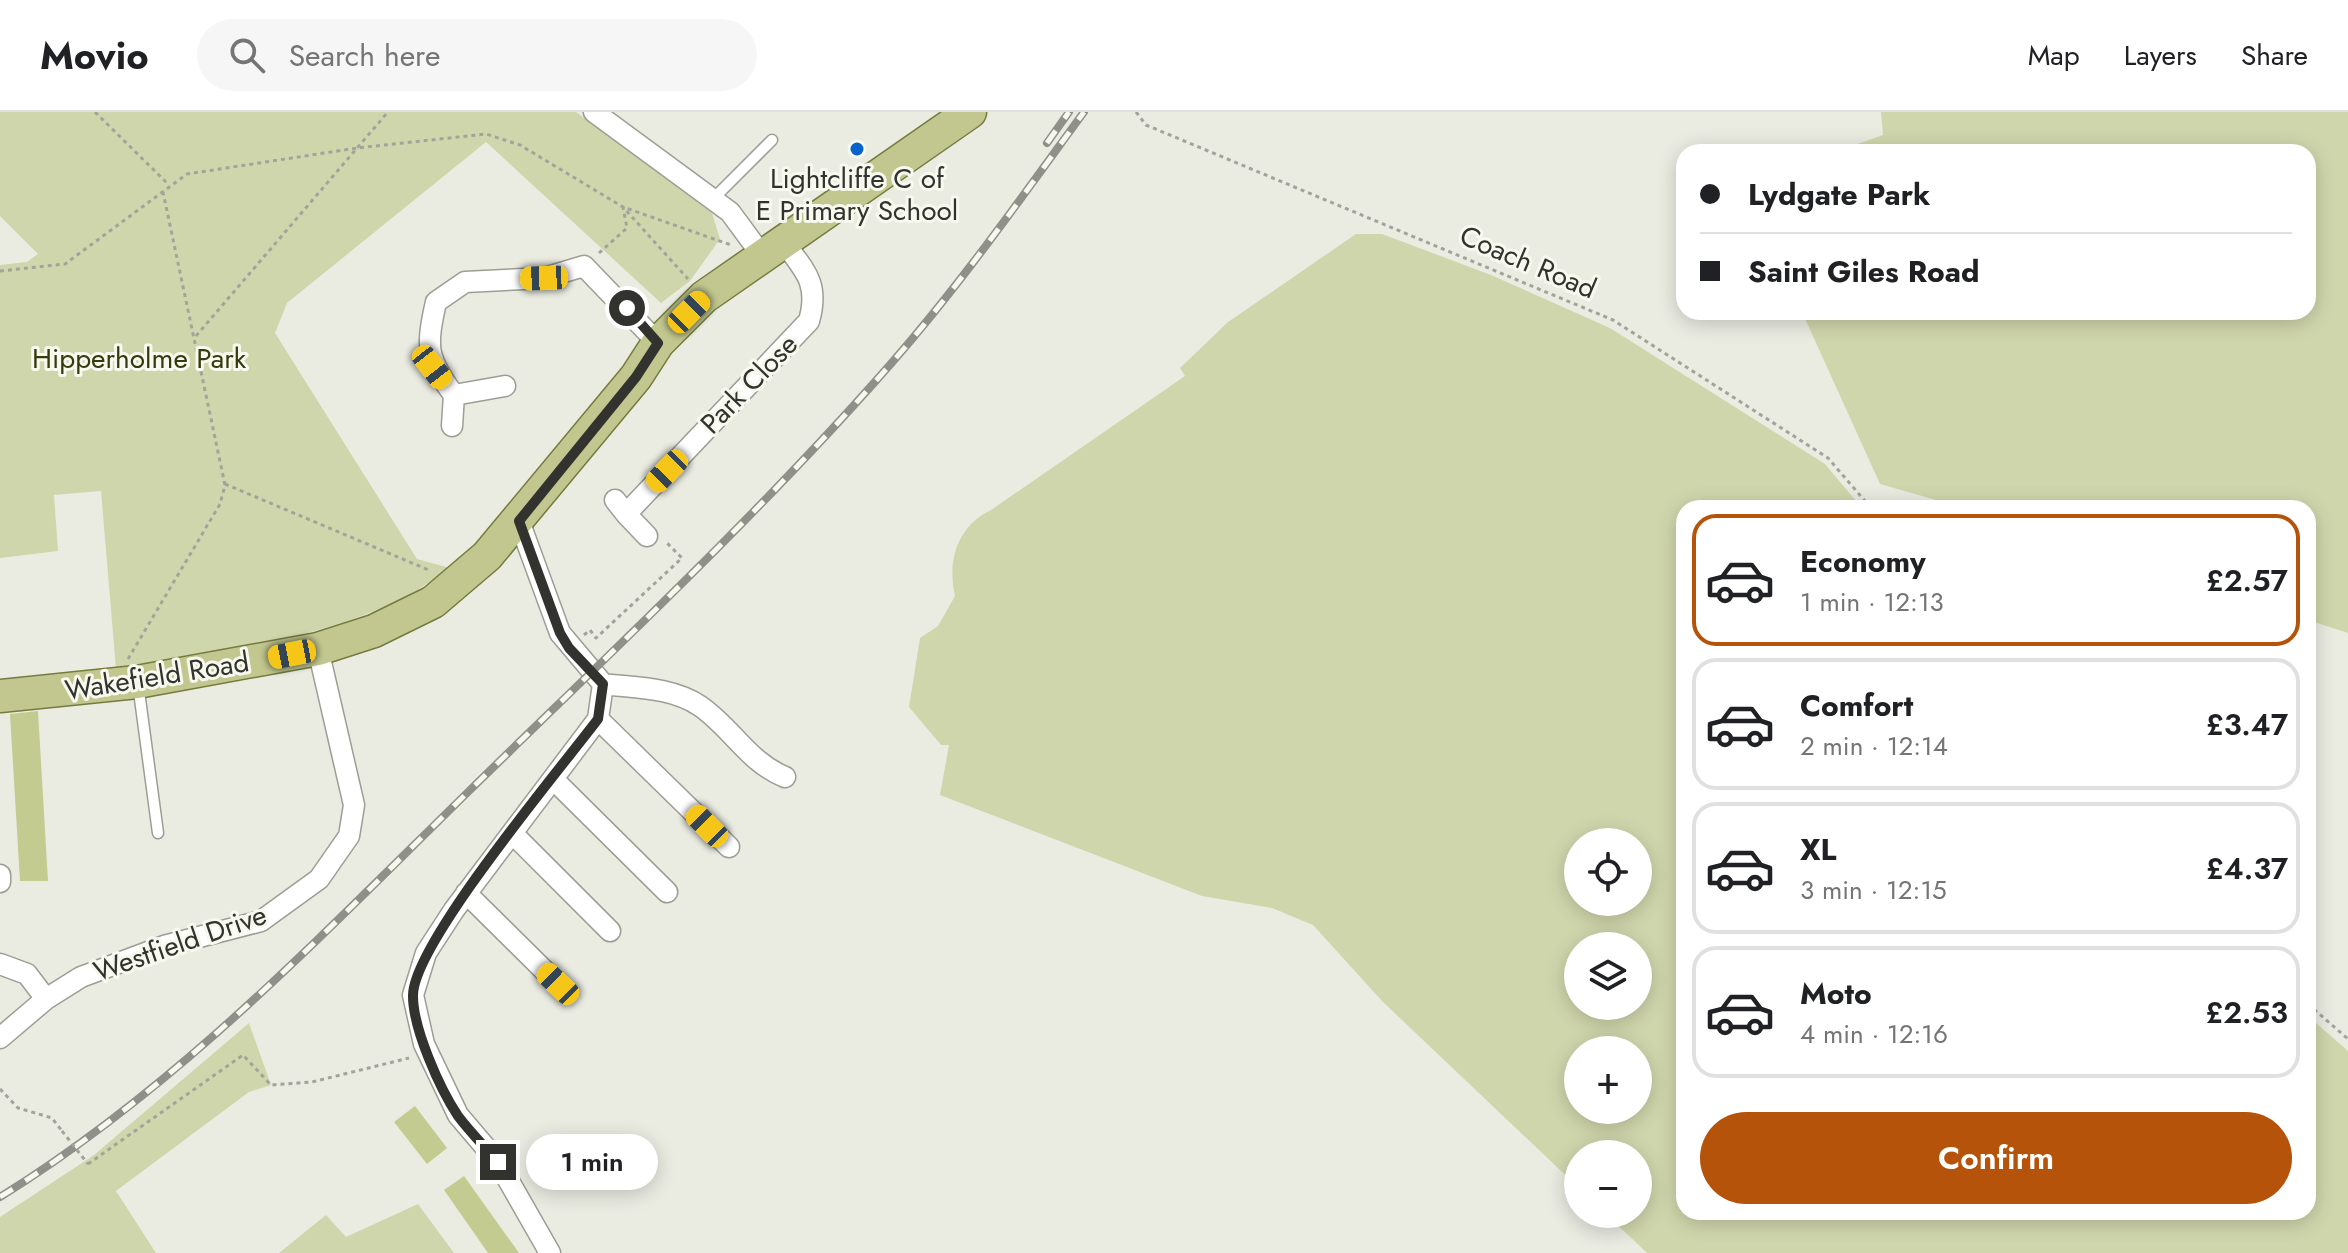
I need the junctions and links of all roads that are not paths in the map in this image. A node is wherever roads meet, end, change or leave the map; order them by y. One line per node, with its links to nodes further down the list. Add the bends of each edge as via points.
1 (594, 112): 4 (street, Park Close)
2 (970, 112): 5 (main road, Wakefield Road)
3 (772, 140): 4 (lane)
4 (713, 199): 5 (street, Park Close)
5 (771, 247): 6 (main road, Wakefield Road, via 704,297); 11 (street, Park Close, via 809,276 815,299 809,321 620,507)
6 (658, 343): 8 (street, via 584,266 544,278 465,282 436,302 429,333 432,367); 10 (main road, Wakefield Road)
7 (505, 386): 8 (street)
8 (454, 395): 9 (street)
9 (452, 426)
10 (519, 521): 12 (main road, Wakefield Road, via 433,602 374,631); 14 (street, via 569,648)
11 (647, 536)
12 (318, 649): 13 (main road, Wakefield Road); 29 (street, Westfield Drive, via 354,805 349,836 319,879 261,921 164,946 81,977)
13 (125, 684): 15 (main road, Wakefield Road); 19 (lane)
14 (603, 684): 16 (street); 17 (street, via 669,691 700,706 764,769)
15 (0, 696)
16 (598, 719): 18 (street); 21 (street)
17 (785, 777)
18 (553, 779): 20 (street); 24 (street)
19 (158, 833)
20 (512, 833): 25 (street); 26 (street)
21 (729, 847)
22 (0, 875): 23 (street)
23 (0, 882)
24 (667, 892)
25 (466, 893): 28 (street); 31 (street, via 426,953 413,995 427,1051 458,1115 498,1162)
26 (610, 931)
27 (0, 964): 29 (street, via 27,974)
28 (558, 984)
29 (46, 999): 30 (street, Westfield Drive)
30 (0, 1038)
31 (550, 1253)

